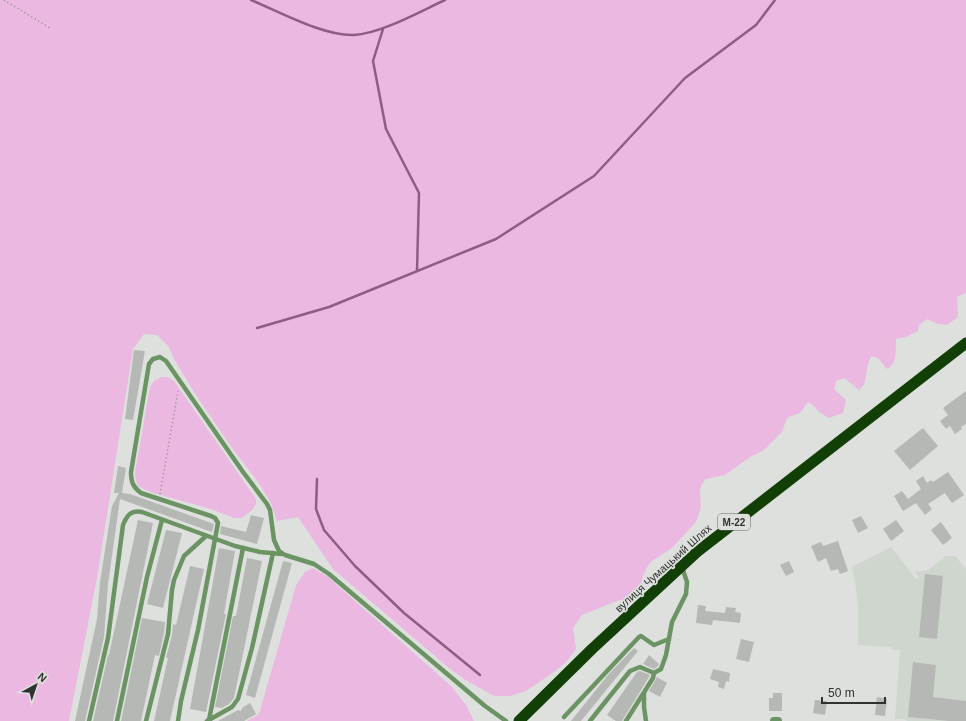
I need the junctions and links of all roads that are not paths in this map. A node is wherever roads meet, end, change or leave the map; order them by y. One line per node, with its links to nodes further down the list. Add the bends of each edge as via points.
1 (966, 343): 8 (highway, вулиця Чумацький Шлях / М-22)
2 (162, 520): 3 (lane); 13 (lane, via 136,511 128,515 123,525 108,638); 14 (lane)
3 (206, 536): 4 (lane); 15 (lane, via 184,556 174,580 168,634)
4 (214, 539): 5 (lane); 7 (lane, via 218,523 215,518 148,496 133,485 131,478 148,370 151,361 156,358 166,361 267,504 274,540); 16 (lane)
5 (243, 548): 6 (lane); 17 (lane)
6 (273, 553): 7 (lane); 17 (lane, via 238,699 232,708)
7 (282, 554): 18 (lane, via 308,562 329,574)
8 (682, 566): 9 (lane, via 687,582 686,594 672,622); 19 (highway, вулиця Чумацький Шлях / М-22)
9 (669, 639): 10 (lane, via 661,669); 12 (lane, via 654,645 639,637)
10 (654, 673): 11 (lane); 20 (lane, via 640,667 630,671)
11 (644, 693): 21 (lane); 22 (lane)
12 (564, 717)
13 (89, 721)
14 (117, 721)
15 (146, 721)
16 (178, 721)
17 (208, 721)
18 (506, 721)
19 (519, 721)
20 (590, 721)
21 (626, 721)
22 (646, 721)
23 (774, 721): 24 (street)
24 (778, 721)

